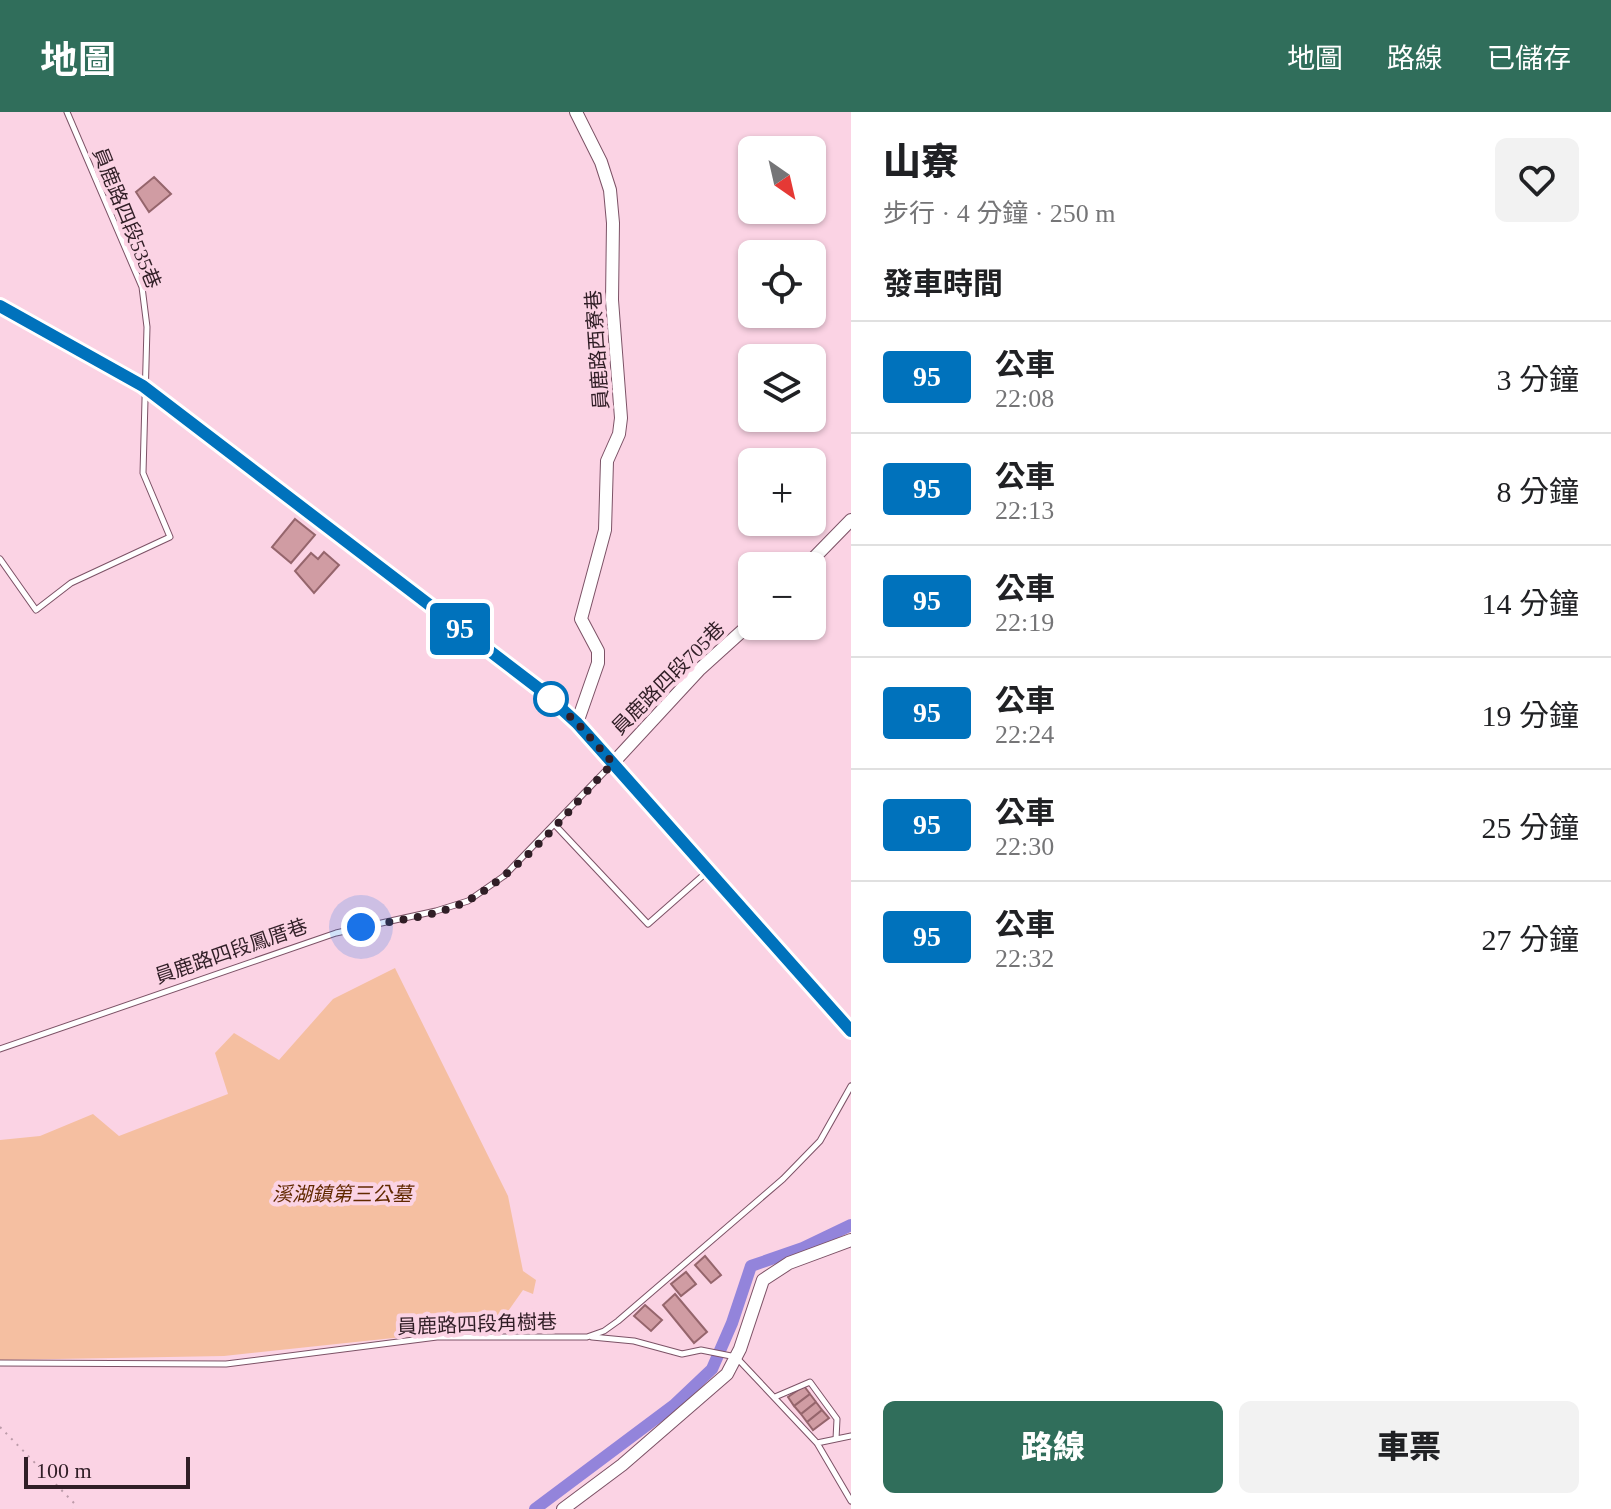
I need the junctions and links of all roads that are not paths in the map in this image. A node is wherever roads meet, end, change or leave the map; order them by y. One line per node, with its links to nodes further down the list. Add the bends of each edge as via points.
1 (67, 112): 4 (lane, 員鹿路四段535巷, via 142,287 147,327)
2 (576, 112): 9 (street, 員鹿路西寮巷, via 610,190 621,418 607,461 605,530 581,619 598,651 598,663)
3 (0, 306): 4 (main road)
4 (143, 386): 7 (lane, 員鹿路四段535巷, via 143,473 170,537 71,583 36,610); 9 (main road)
5 (851, 520): 6 (street)
6 (820, 552)
7 (0, 559)
8 (738, 635): 10 (street, 員鹿路四段705巷)
9 (577, 723): 10 (main road)
10 (613, 763): 11 (lane, 員鹿路四段鳳厝巷); 12 (main road)
11 (555, 825): 12 (lane, via 648,924); 14 (lane, 員鹿路四段鳳厝巷, via 504,876 468,901 336,933)
12 (708, 872): 13 (main road)
13 (851, 1031)
14 (0, 1049)
15 (851, 1086): 17 (lane, 員鹿路四段角樹巷, via 820,1141 783,1179 618,1321)
16 (851, 1240): 18 (street, via 789,1263 763,1280)
17 (587, 1337): 18 (lane, via 634,1341 682,1354 701,1350); 19 (lane, 員鹿路四段角樹巷, via 437,1337 226,1364)
18 (736, 1357): 20 (lane); 25 (street, via 708,1393)
19 (0, 1363)
20 (775, 1397): 22 (lane, via 810,1382 837,1419); 23 (lane)
21 (851, 1436): 22 (lane)
22 (836, 1439): 23 (lane)
23 (817, 1443): 24 (lane)
24 (851, 1501)
25 (563, 1509)

